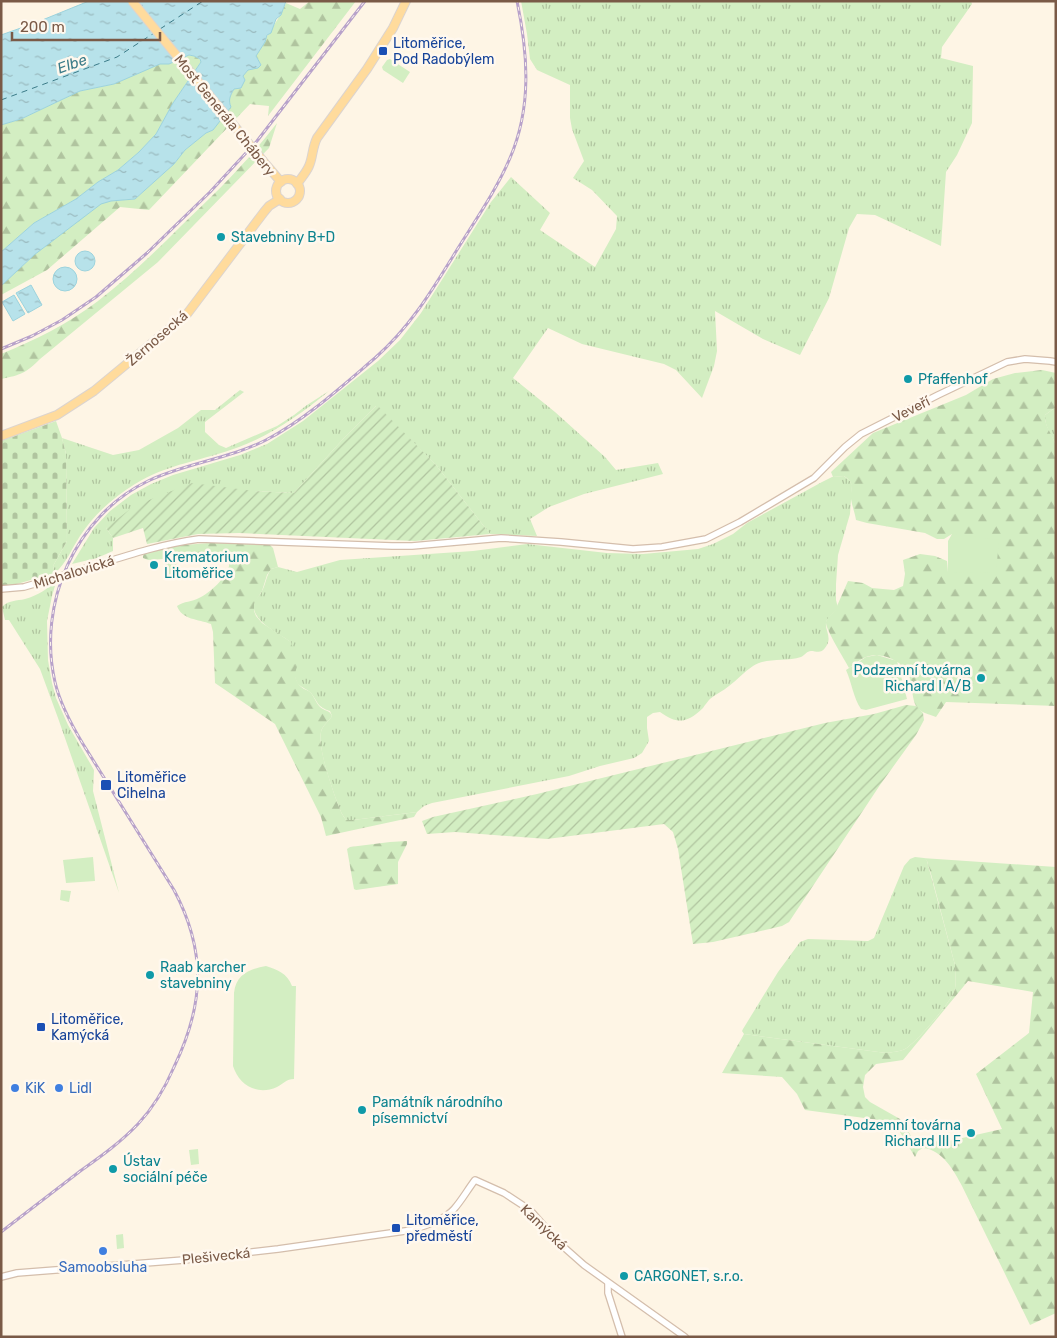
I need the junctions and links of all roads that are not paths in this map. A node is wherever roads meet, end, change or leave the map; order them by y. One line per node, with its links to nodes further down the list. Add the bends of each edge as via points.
1 (132, 1): 3 (main road, Most Generála Chábery, bridge)
2 (406, 1): 4 (main road, Žernosecká, via 367,69 317,138 310,164)
3 (281, 182): 4 (main road, via 289,180); 5 (main road, via 276,188)
4 (297, 184): 5 (main road, Žernosecká, via 300,191 297,198 290,202)
5 (280, 199): 7 (main road, Žernosecká, via 264,212 187,314 94,391 56,415)
6 (1056, 362): 8 (street, Veveří, via 1025,359 1007,362 861,434 814,478 706,539 662,548 633,549 501,538 412,546 199,539)
7 (1, 436)
8 (146, 550): 9 (street, Michalovická, bridge, via 24,587)
9 (1, 589)
10 (475, 1180): 11 (street, Plešivecká, via 453,1210 428,1225 412,1230 184,1260 17,1273); 12 (street, Kamýcká, via 530,1210 558,1242)
11 (1, 1277)
12 (608, 1283): 13 (street, via 608,1293); 14 (street, Kamýcká)
13 (622, 1337)
14 (686, 1337)

